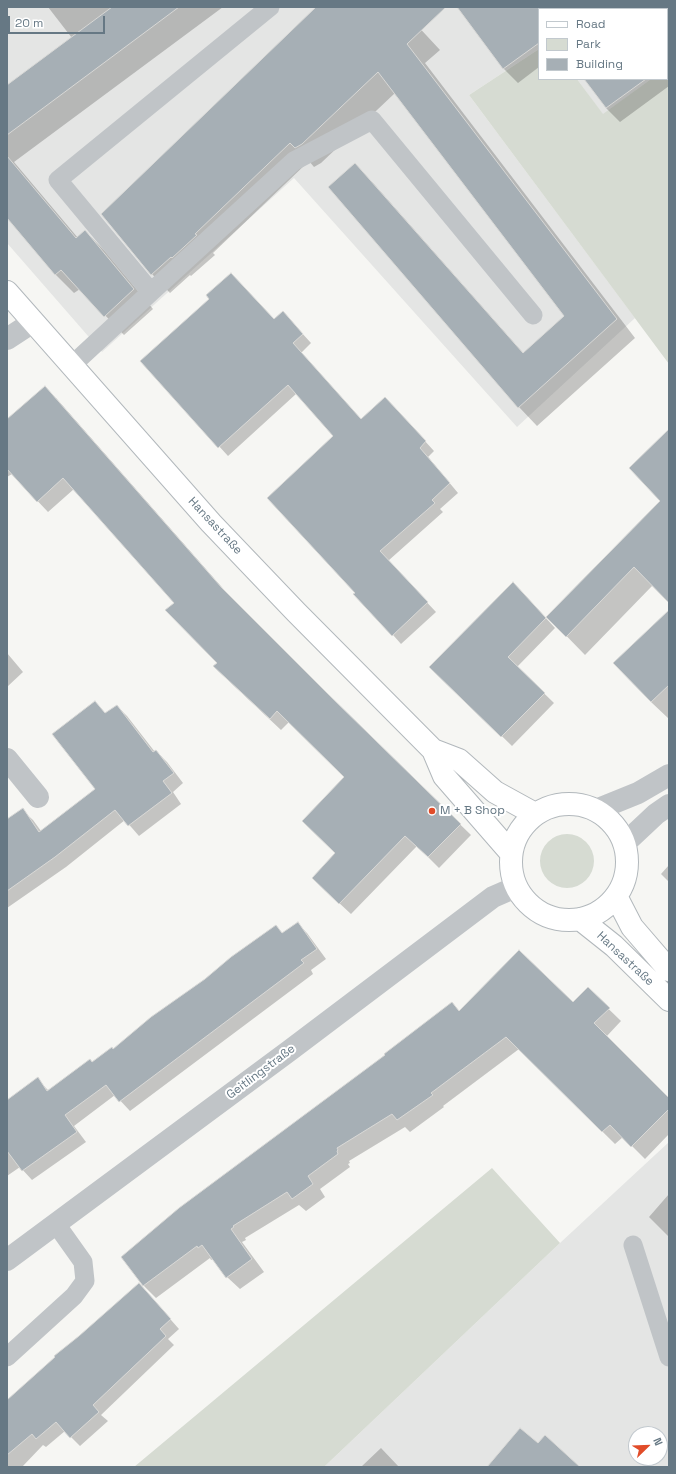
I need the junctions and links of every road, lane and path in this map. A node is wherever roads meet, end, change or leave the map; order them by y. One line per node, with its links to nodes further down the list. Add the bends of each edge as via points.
1 (270, 7): 3 (lane, via 58,180)
2 (7, 292): 5 (street, Hansastraße)
3 (150, 292): 4 (lane, via 294,161 372,120); 7 (lane)
4 (532, 315)
5 (33, 322): 6 (street); 7 (street, Hansastraße)
6 (7, 340)
7 (72, 366): 8 (street, Hansastraße, via 211,523)
8 (433, 750): 14 (street, Hansastraße, via 459,760 495,792); 16 (street, Hansastraße, via 444,776)
9 (7, 759): 11 (street)
10 (669, 775): 13 (street, via 638,793)
11 (38, 797)
12 (669, 805): 15 (street)
13 (596, 810): 14 (street, Hansastraße, via 578,804 559,804); 15 (street, Hansastraße, via 608,819)
14 (535, 814): 16 (street, Hansastraße, via 519,831)
15 (624, 844): 18 (street, Hansastraße, via 626,871 623,884)
16 (511, 853): 17 (street, Hansastraße, via 512,876)
17 (516, 887): 19 (street, Hansastraße, via 536,910 550,917); 22 (street, Geitlingstraße, via 493,897)
18 (616, 896): 19 (street, Hansastraße, via 606,907); 20 (street, Hansastraße, via 632,927)
19 (580, 919): 21 (street, Hansastraße, via 614,946)
20 (669, 970)
21 (669, 1000)
22 (56, 1224): 24 (street, Geitlingstraße); 25 (lane, via 83,1262 84,1281 74,1296)
23 (633, 1245): 26 (lane)
24 (7, 1260)
25 (7, 1357)
26 (669, 1357)

